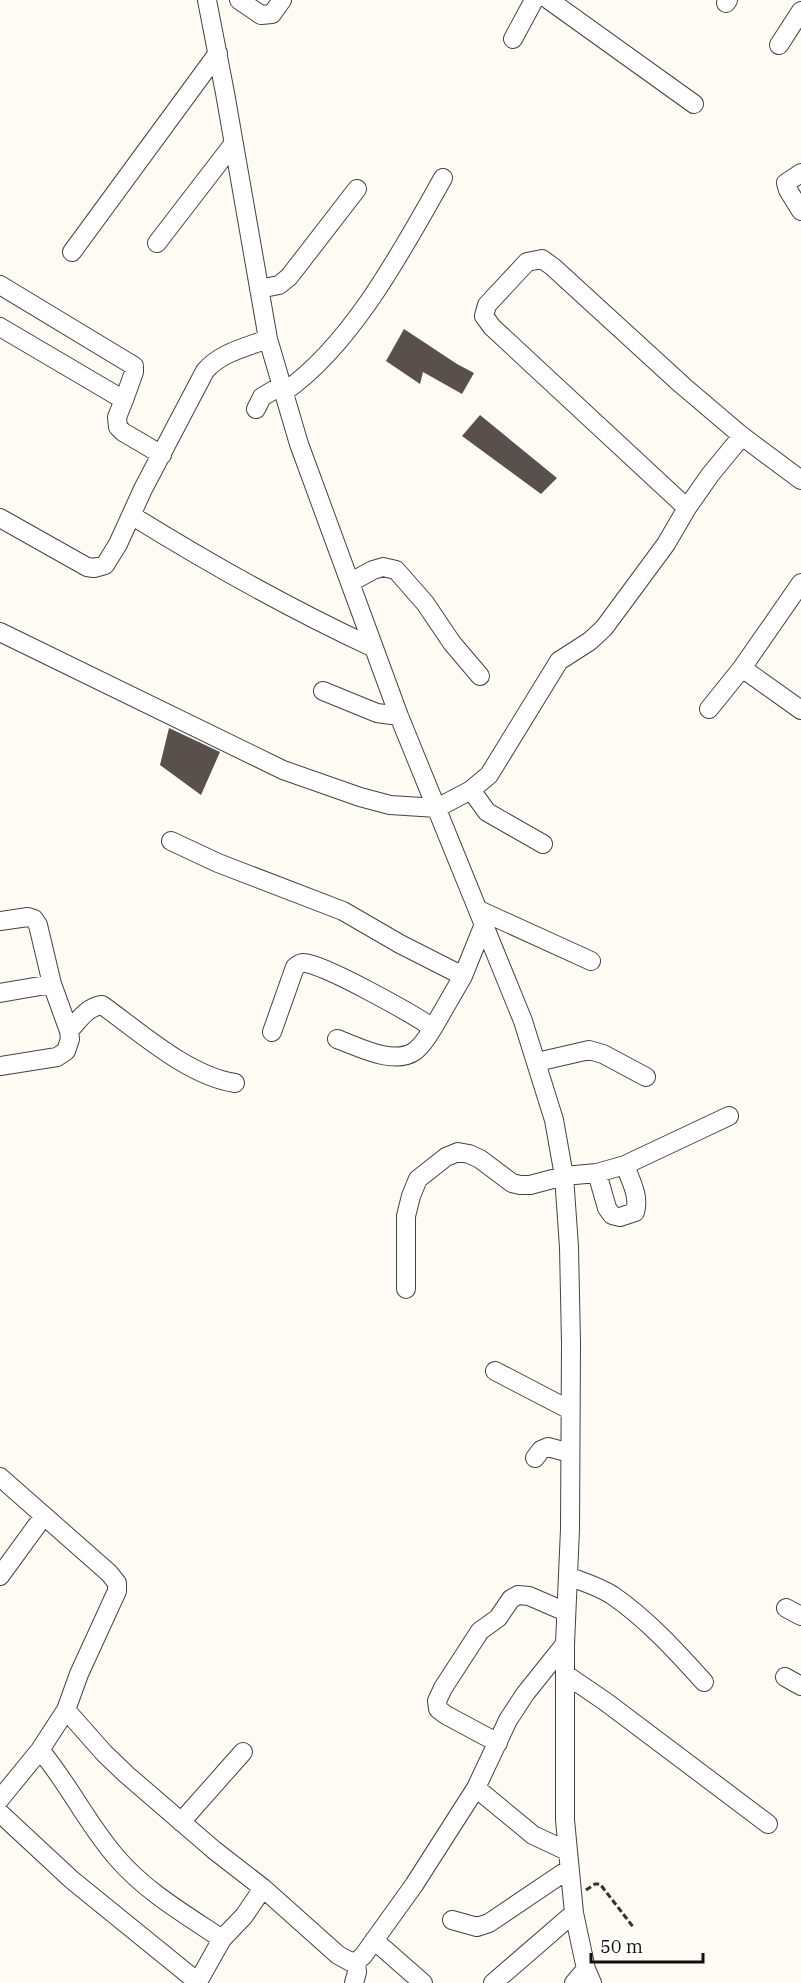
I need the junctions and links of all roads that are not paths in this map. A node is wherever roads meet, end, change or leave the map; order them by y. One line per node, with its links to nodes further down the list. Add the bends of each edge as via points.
1 (207, 0): 9 (street)
2 (239, 0): 3 (street, via 261,15 272,14)
3 (282, 0)
4 (534, 0): 7 (street)
5 (549, 0): 10 (street)
6 (801, 11): 8 (street)
7 (513, 39)
8 (779, 45)
9 (218, 53): 11 (street); 17 (street)
10 (694, 104)
11 (234, 143): 16 (street); 19 (street)
12 (801, 173): 15 (street, via 786,183)
13 (443, 178): 22 (street, via 346,333 321,361)
14 (357, 189): 19 (street, via 290,277 279,285)
15 (801, 211)
16 (157, 243)
17 (72, 252)
18 (0, 285): 23 (street, via 134,366)
19 (259, 289): 21 (street)
20 (0, 327): 23 (street)
21 (268, 339): 22 (street); 26 (street, via 212,363)
22 (283, 388): 24 (street, via 262,397); 31 (street, via 299,444)
23 (124, 400): 26 (street, via 117,417 118,427)
24 (256, 409)
25 (742, 436): 27 (street); 28 (street); 28 (street, via 542,259 527,262 487,305 484,316 492,327)
26 (162, 455): 29 (street)
27 (801, 480)
28 (687, 508): 42 (street, via 666,544 604,628 559,661 494,768)
29 (131, 516): 30 (street, via 105,564 94,568); 35 (street, via 249,586)
30 (0, 518)
31 (351, 582): 35 (street); 37 (street, via 383,567 396,570)
32 (801, 584): 33 (street)
33 (796, 603): 36 (street)
34 (0, 632): 43 (street, via 283,770 390,805)
35 (374, 648): 41 (street)
36 (742, 668): 39 (street); 40 (street)
37 (480, 676)
38 (323, 691): 41 (street, via 377,713)
39 (709, 709)
40 (801, 710)
41 (399, 716): 43 (street)
42 (471, 790): 43 (street); 45 (street, via 487,812)
43 (437, 808): 46 (street)
44 (171, 841): 49 (street, via 343,911)
45 (543, 844)
46 (482, 917): 48 (street); 49 (street); 56 (street)
47 (0, 921): 50 (street, via 34,919)
48 (591, 961)
49 (463, 976): 52 (street)
50 (52, 984): 51 (street); 53 (street)
51 (0, 993)
52 (433, 1028): 54 (street, via 369,991 303,963 295,967); 55 (street, via 417,1050 406,1056 381,1054)
53 (69, 1031): 57 (street, via 66,1051 57,1057); 59 (street, via 93,1006 102,1005 187,1064 213,1078)
54 (272, 1032)
55 (337, 1040)
56 (537, 1062): 58 (street, via 589,1050); 63 (street, via 554,1120)
57 (0, 1066)
58 (646, 1077)
59 (235, 1083)
60 (729, 1116): 61 (street)
61 (625, 1165): 62 (street); 62 (street, via 637,1198 635,1212 612,1215)
62 (597, 1173): 63 (street)
63 (564, 1176): 64 (street, via 520,1185 480,1159 458,1152 431,1167 418,1179 406,1216); 66 (street, via 569,1247)
64 (405, 1289)
65 (495, 1371): 66 (street)
66 (570, 1410): 67 (street)
67 (570, 1454): 68 (street, via 548,1447); 72 (street)
68 (535, 1458)
69 (0, 1477): 70 (street)
70 (43, 1517): 71 (street); 77 (street, via 117,1583)
71 (0, 1576)
72 (568, 1576): 73 (street); 76 (street, via 611,1595 666,1641)
73 (566, 1612): 74 (street); 78 (street, via 530,1596 511,1599 498,1618 480,1631 443,1688 438,1709)
74 (565, 1644): 75 (street); 78 (street, via 525,1694)
75 (565, 1674): 85 (street); 86 (street, via 563,1778)
76 (705, 1682)
77 (66, 1710): 79 (street); 84 (street, via 104,1753)
78 (498, 1743): 81 (street)
79 (40, 1750): 82 (street); 90 (street, via 124,1866)
80 (243, 1752): 84 (street)
81 (476, 1788): 86 (street); 91 (street)
82 (0, 1799)
83 (0, 1813): 90 (street, via 72,1880 194,1979 199,1980)
84 (181, 1822): 87 (street)
85 (768, 1824)
86 (568, 1860): 88 (street); 89 (street, via 489,1923 477,1927)
87 (263, 1888): 90 (street); 92 (street, via 338,1954)
88 (573, 1906): 93 (street); 96 (street)
89 (452, 1920)
90 (222, 1939)
91 (374, 1940): 92 (street); 95 (street)
92 (356, 1962): 94 (street)
93 (584, 1978)
94 (354, 1983)
95 (423, 1983)
96 (493, 1983)

